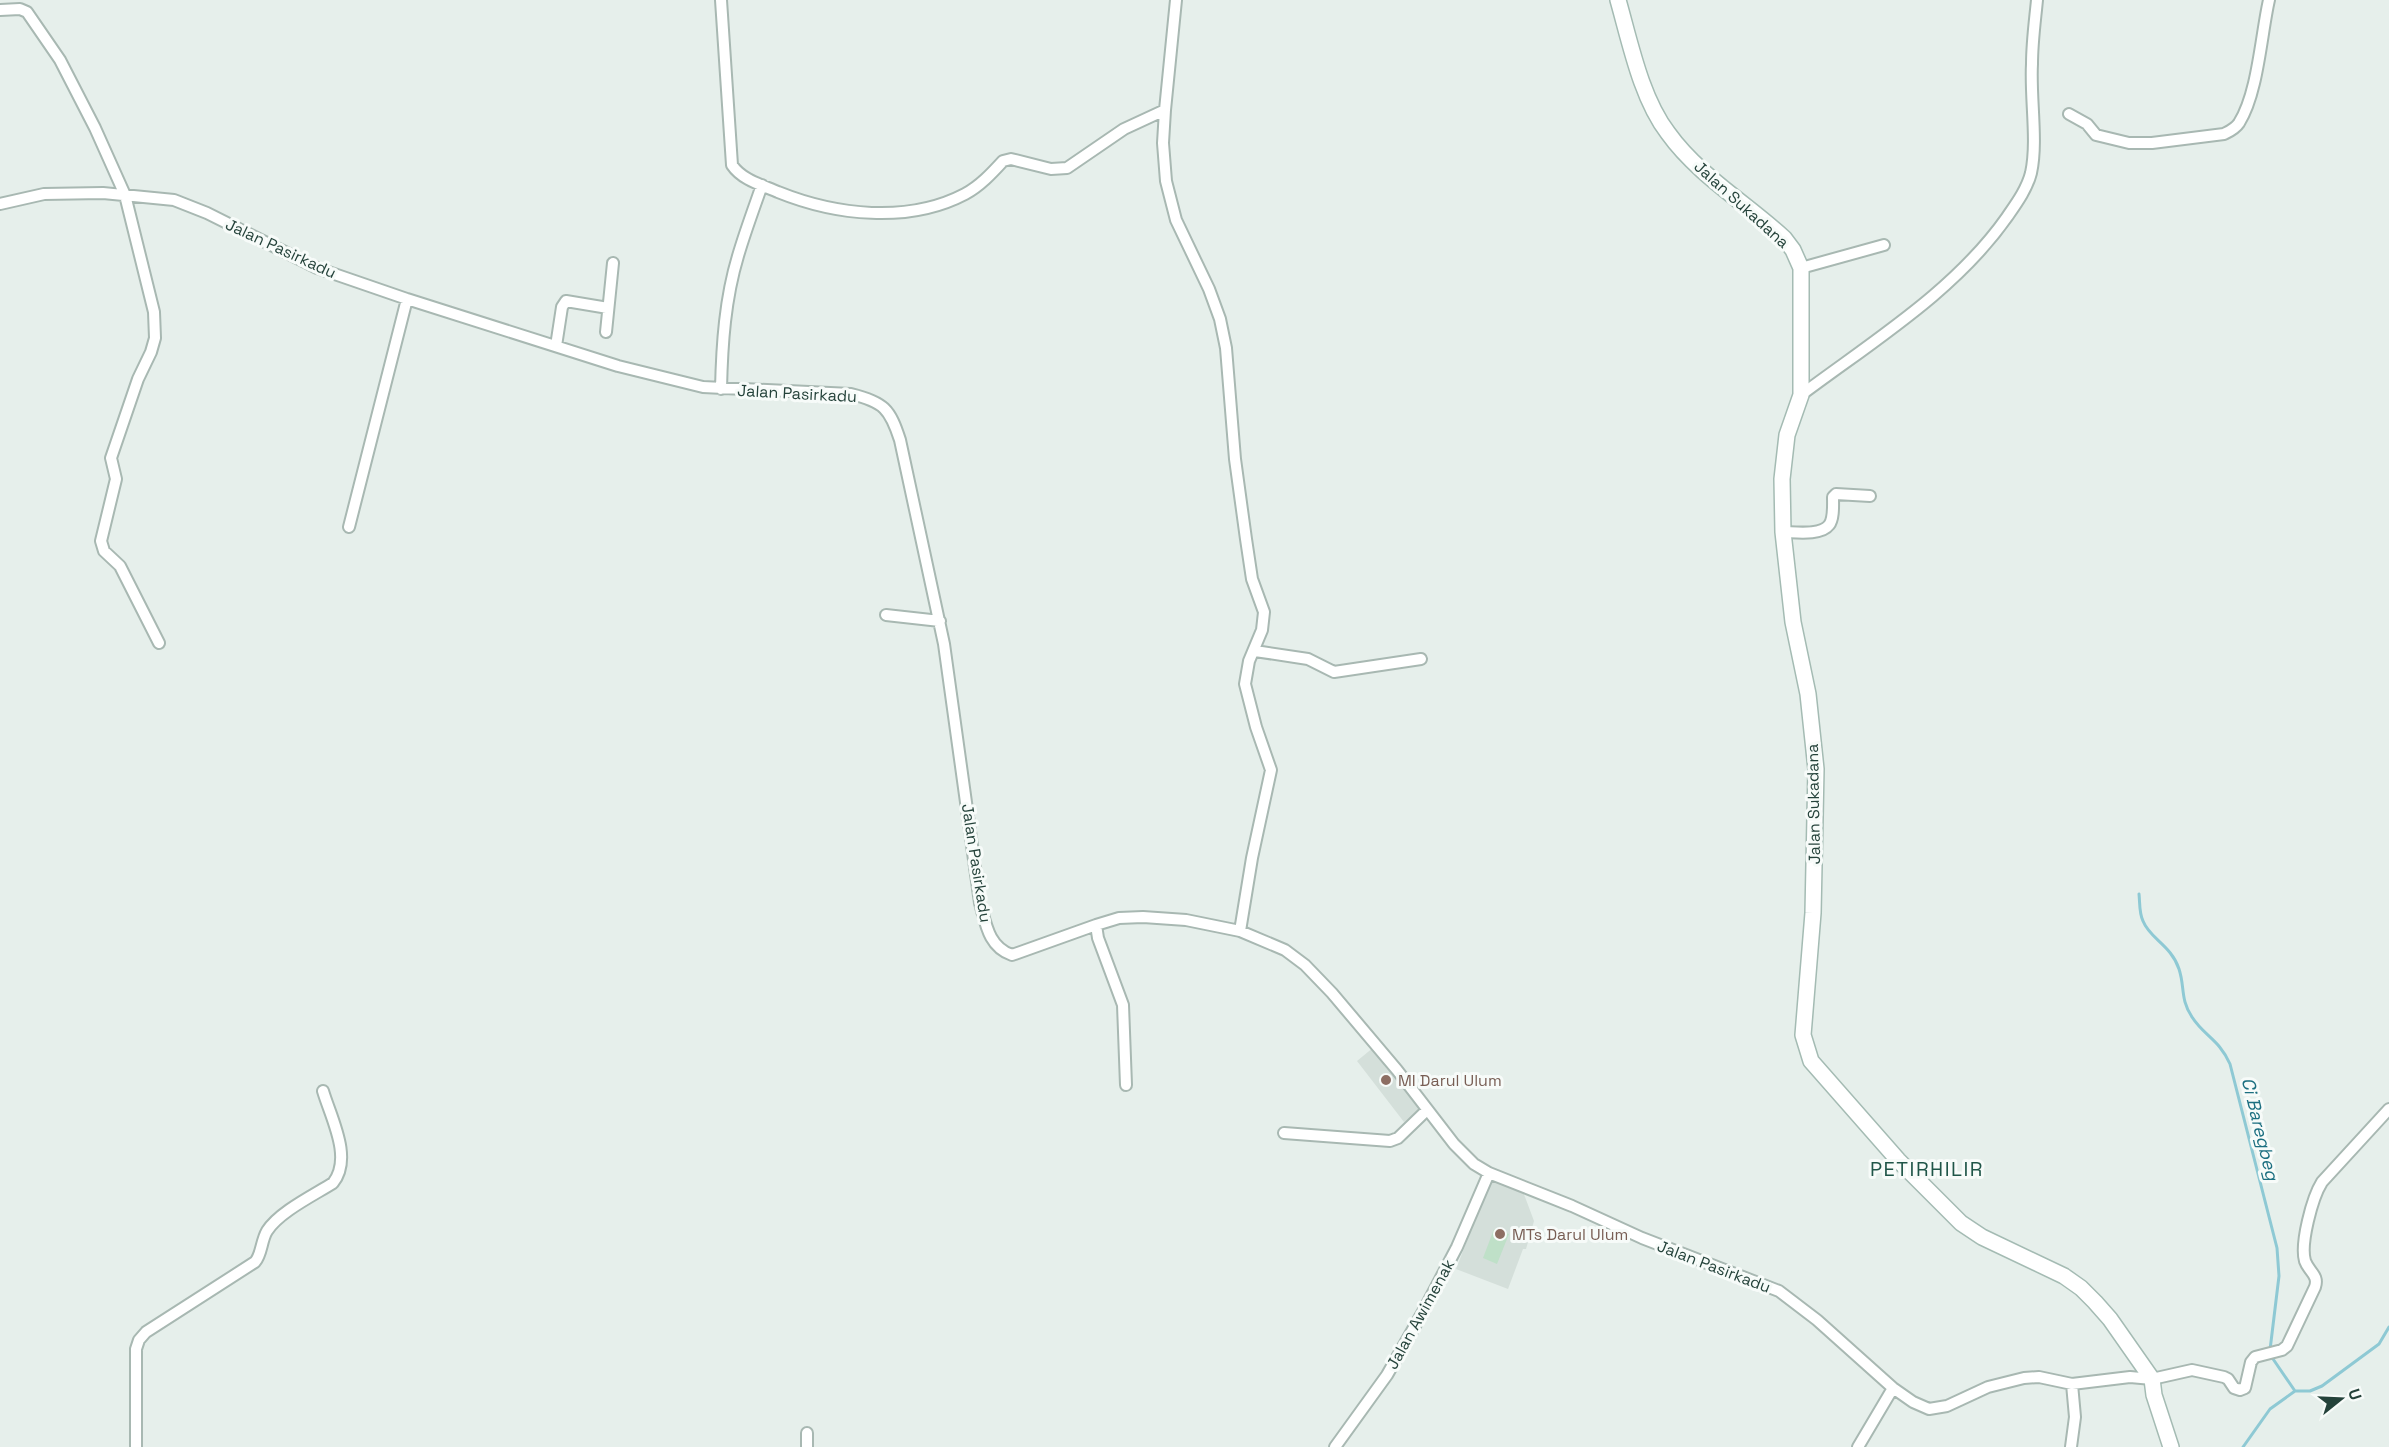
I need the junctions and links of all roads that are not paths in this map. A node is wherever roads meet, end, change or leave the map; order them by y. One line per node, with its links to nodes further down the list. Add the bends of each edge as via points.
1 (721, 0): 9 (street, via 732,165 738,174)
2 (1176, 0): 7 (street)
3 (1618, 0): 14 (main road, Jalan Sukadana, via 1650,100 1667,133 1700,168 1784,238)
4 (2037, 0): 20 (street, via 2031,173 2021,196 1989,243 1967,265)
5 (2269, 0): 8 (street, via 2250,95 2233,130 2128,143 2096,135 2086,123)
6 (0, 10): 10 (street, via 27,12 60,60)
7 (1165, 110): 9 (street, via 1124,129 1067,168 1003,161 966,194 921,209 857,213); 27 (street, via 1166,181 1190,251 1220,319 1226,348 1246,538 1252,579 1264,612)
8 (2068, 114)
9 (762, 185): 19 (street, via 737,257 722,347)
10 (125, 195): 11 (street, Jalan Pasirkadu, via 44,194); 15 (street, Jalan Pasirkadu, via 174,200 317,268); 26 (street, via 154,312 155,338 111,458 116,479 101,541 104,551 120,566)
11 (0, 204)
12 (1884, 245): 14 (street)
13 (613, 263): 16 (street)
14 (1801, 268): 20 (main road, Jalan Sukadana)
15 (407, 299): 18 (street, Jalan Pasirkadu); 22 (street)
16 (608, 308): 17 (street); 18 (street, via 566,301)
17 (606, 332)
18 (556, 346): 19 (street, Jalan Pasirkadu, via 618,366)
19 (721, 389): 25 (street, Jalan Pasirkadu, via 851,394 882,404 892,417 900,440)
20 (1801, 396): 23 (main road, Jalan Sukadana, via 1787,435)
21 (1870, 496): 23 (street, via 1836,494 1827,527)
22 (349, 527)
23 (1782, 532): 37 (main road, Jalan Sukadana, via 1816,769 1813,913 1803,1035 1806,1049 1811,1060 1898,1160 1962,1223 2081,1287 2110,1318)
24 (886, 615): 25 (street)
25 (940, 621): 29 (street, Jalan Pasirkadu, via 980,903 992,942 1012,955)
26 (159, 643)
27 (1254, 651): 28 (street, via 1308,658 1334,672); 30 (street, via 1245,684 1271,770)
28 (1421, 659)
29 (1096, 925): 30 (street, Jalan Pasirkadu, via 1119,918 1143,917 1186,920); 31 (street, via 1123,1005)
30 (1240, 931): 34 (street, Jalan Pasirkadu, via 1285,950 1305,965)
31 (1126, 1084)
32 (323, 1091): 41 (street, via 342,1159 338,1177 272,1224 255,1262 138,1340)
33 (2389, 1109): 37 (street, Jalan Pasirkadu, via 2316,1192 2306,1231 2305,1260 2316,1282 2288,1346 2253,1359 2248,1385 2240,1390 2224,1377 2192,1370)
34 (1427, 1110): 35 (street, via 1390,1141); 36 (street, Jalan Pasirkadu, via 1461,1153)
35 (1284, 1133)
36 (1489, 1173): 39 (street, Jalan Pasirkadu, via 1779,1291); 43 (street, Jalan Awimenak, via 1424,1310 1387,1375)
37 (2152, 1379): 38 (street, Jalan Pasirkadu, via 2130,1377); 46 (main road, Jalan Sukadana)
38 (2072, 1384): 39 (street, Jalan Pasirkadu, via 2024,1378 1988,1386 1947,1406 1929,1408); 45 (street, via 2075,1417)
39 (1893, 1388): 44 (street)
40 (807, 1433): 42 (street)
41 (136, 1447)
42 (807, 1447)
43 (1335, 1447)
44 (1858, 1447)
45 (2071, 1447)
46 (2171, 1447)

